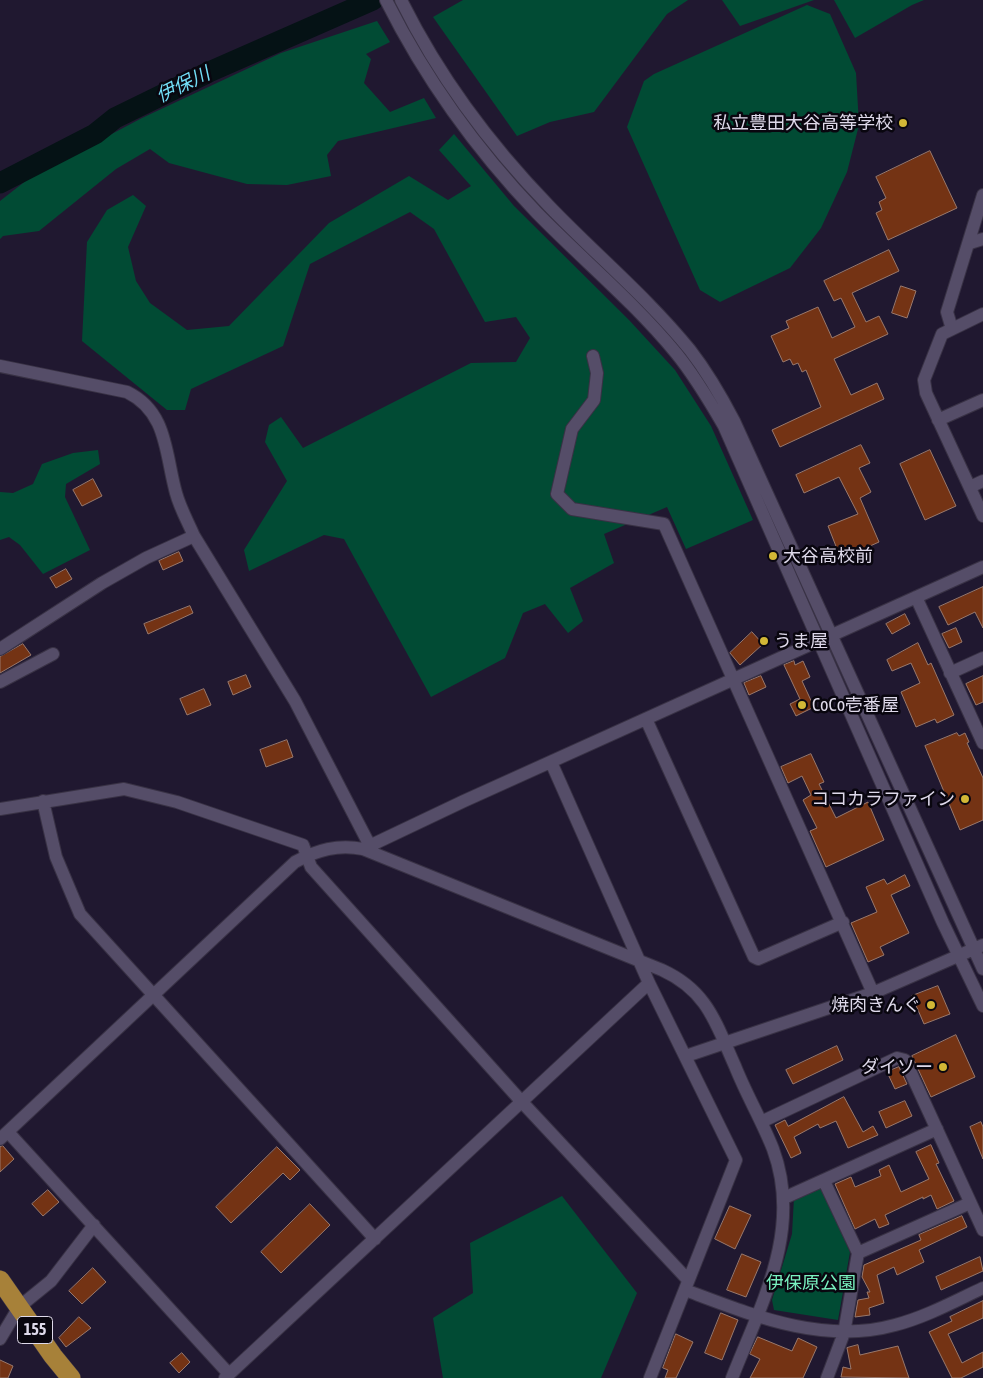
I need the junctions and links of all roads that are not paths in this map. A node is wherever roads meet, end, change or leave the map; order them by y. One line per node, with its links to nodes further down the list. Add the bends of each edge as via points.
1 (386, 0): 19 (street, via 434,88 502,174 645,319 703,389 724,426)
2 (401, 0): 18 (street, via 456,94 506,160 659,316 690,350 714,384 734,421)
3 (983, 195): 5 (street)
4 (983, 239): 5 (street)
5 (970, 243): 7 (street, via 947,313)
6 (983, 314): 7 (street)
7 (952, 329): 11 (street, via 939,338 924,380)
8 (593, 356): 24 (street, via 597,373 594,400 572,429 557,494 572,509 664,524)
9 (0, 366): 15 (street, via 127,392 139,398 156,418 166,444 176,493)
10 (983, 400): 11 (street)
11 (938, 420): 13 (street)
12 (983, 481): 13 (street)
13 (970, 487): 14 (street)
14 (983, 516)
15 (194, 536): 20 (street, via 102,583); 31 (street, via 287,687)
16 (983, 567): 17 (street)
17 (916, 598): 18 (street); 23 (street)
18 (830, 636): 34 (street)
19 (818, 641): 24 (street); 35 (street)
20 (0, 649)
21 (53, 654): 25 (street)
22 (983, 658): 23 (street)
23 (950, 673): 27 (street)
24 (734, 679): 26 (street); 33 (street)
25 (0, 682)
26 (646, 719): 28 (street); 33 (street, via 754,957)
27 (983, 743)
28 (551, 762): 31 (street); 36 (street)
29 (43, 801): 30 (street); 32 (street, via 124,789 137,791 304,845); 40 (street, via 56,857 80,914)
30 (0, 808)
31 (366, 847): 32 (street, via 339,846); 36 (street)
32 (308, 855): 40 (street, via 295,862); 44 (street, via 311,867)
33 (843, 922): 39 (street)
34 (980, 944): 35 (street); 37 (street)
35 (958, 955): 39 (street); 41 (street)
36 (640, 961): 38 (street); 42 (street, via 680,978 688,985 707,1006)
37 (983, 969)
38 (649, 983): 43 (street); 44 (street)
39 (873, 993): 42 (street)
40 (153, 994): 47 (street); 53 (street)
41 (983, 1006)
42 (725, 1044): 43 (street); 45 (street)
43 (686, 1056): 56 (street, via 736,1160)
44 (521, 1101): 53 (street); 56 (street)
45 (761, 1122): 46 (street, via 897,1058 905,1060); 49 (street, via 775,1156)
46 (937, 1129): 48 (street); 50 (street)
47 (4, 1135): 51 (street)
48 (824, 1181): 49 (street); 54 (street)
49 (784, 1198): 59 (street, via 780,1253)
50 (970, 1203): 52 (street); 54 (street)
51 (94, 1225): 58 (street, via 51,1281); 62 (street)
52 (983, 1230)
53 (375, 1239): 62 (street)
54 (858, 1253): 60 (street)
55 (1, 1282): 58 (highway, 155)
56 (687, 1285): 59 (street); 64 (street)
57 (983, 1288): 60 (street, via 898,1325)
58 (20, 1308): 61 (street); 63 (highway, 155)
59 (756, 1317): 60 (street, via 814,1330); 65 (street)
60 (844, 1332): 66 (street)
61 (0, 1339)
62 (227, 1376)
63 (71, 1378)
64 (650, 1378)
65 (732, 1378)
66 (827, 1378)

